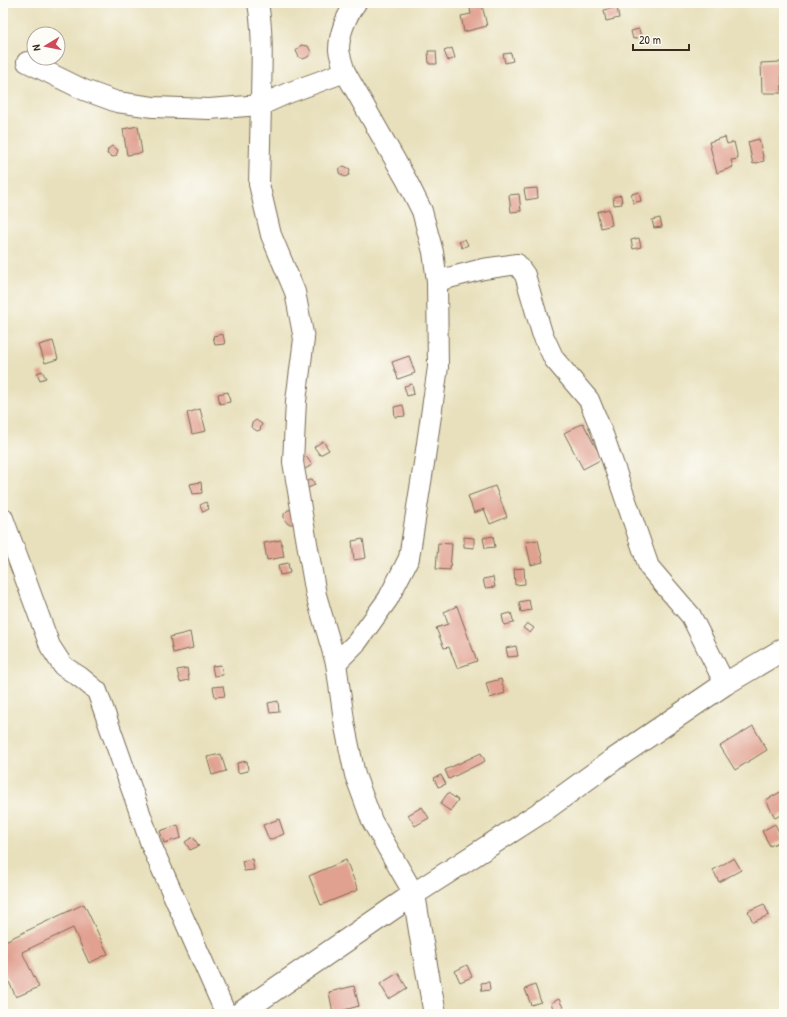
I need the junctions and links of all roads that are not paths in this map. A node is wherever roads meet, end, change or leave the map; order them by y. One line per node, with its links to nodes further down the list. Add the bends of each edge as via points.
1 (258, 3): 5 (street, via 263,50)
2 (356, 3): 4 (street, via 342,31 339,51)
3 (35, 66): 5 (street, via 84,90 117,102 153,107 209,109)
4 (345, 72): 5 (street); 6 (street, via 422,211 433,252)
5 (261, 105): 9 (street, via 259,184 271,235 295,292 304,339 296,401 293,462 316,595)
6 (436, 281): 9 (street, via 438,367 409,558 388,599 357,642); 10 (street, via 483,269 517,264 525,275 542,333 554,359 589,400 650,567 691,616)
7 (3, 518): 12 (street, via 50,646 64,666 97,691 152,847)
8 (784, 649): 10 (street)
9 (336, 663): 11 (street, via 355,775 372,821)
10 (725, 684): 11 (street, via 542,811)
11 (414, 894): 13 (street); 14 (street)
12 (226, 1014)
13 (239, 1014)
14 (435, 1014)

